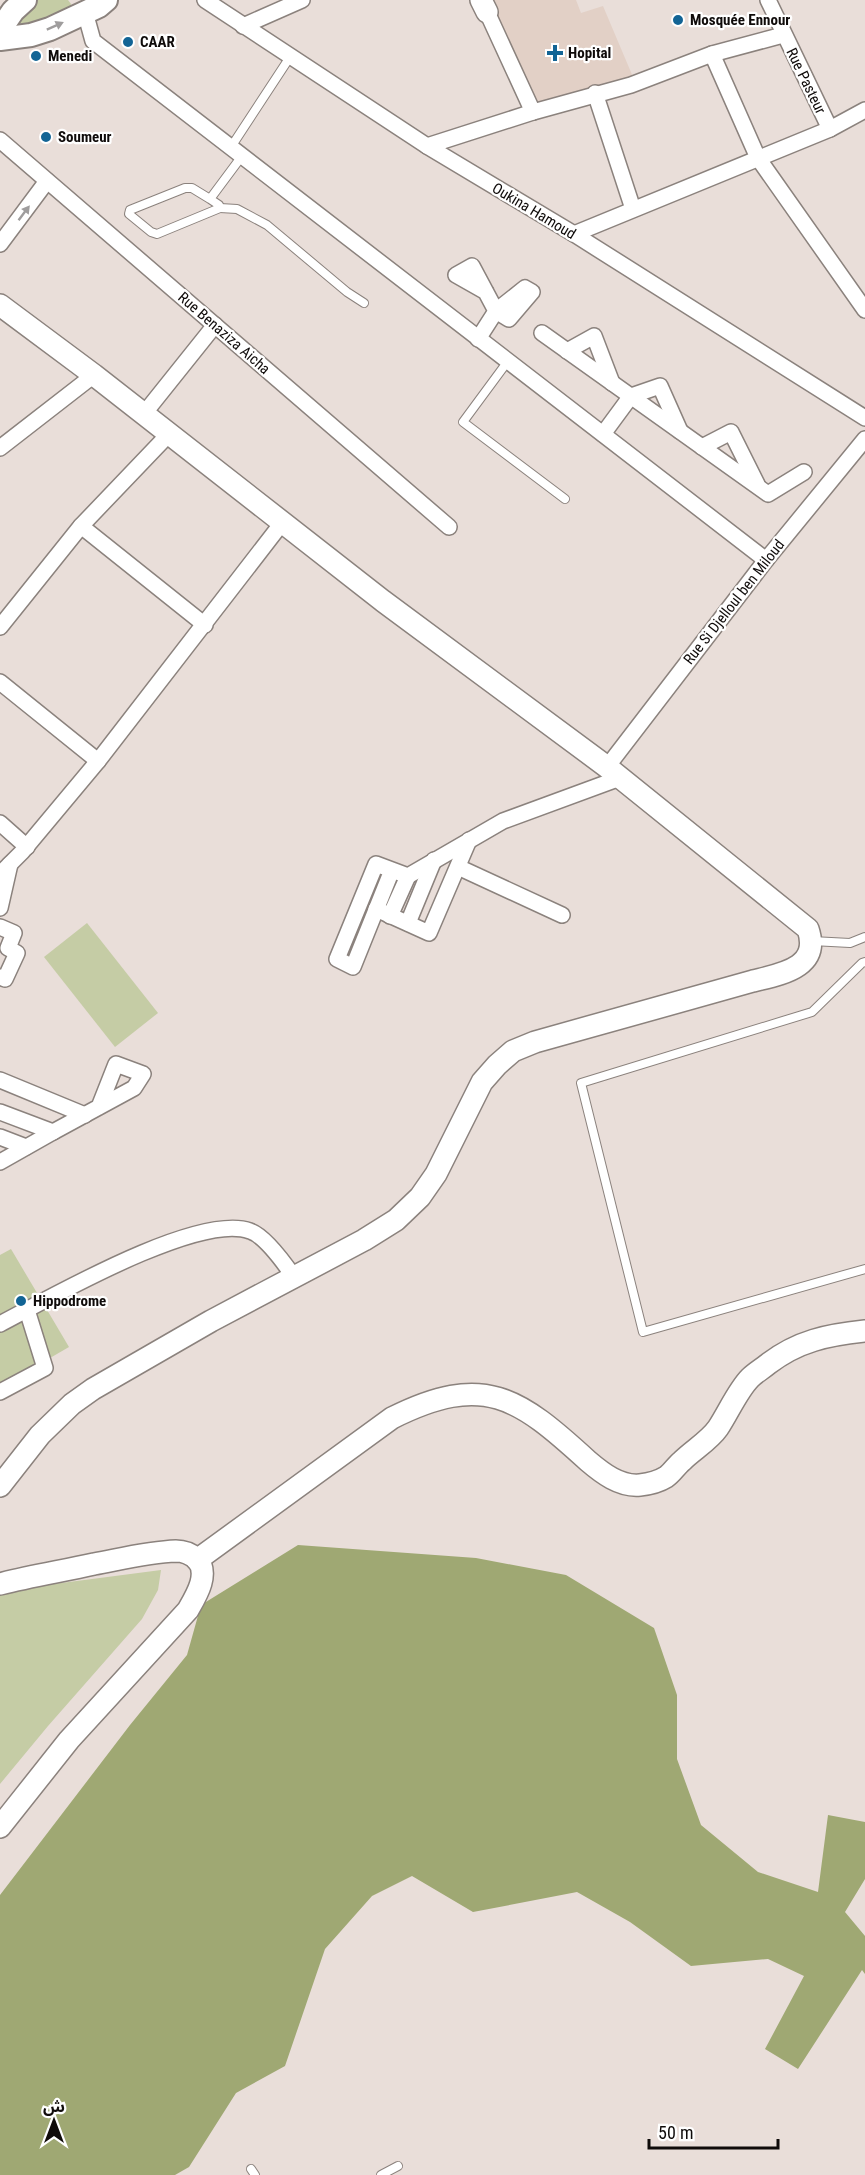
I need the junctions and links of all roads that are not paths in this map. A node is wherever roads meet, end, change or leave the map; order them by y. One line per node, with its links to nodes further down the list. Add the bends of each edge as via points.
1 (25, 0): 9 (main road)
2 (106, 0): 6 (main road)
3 (205, 0): 8 (street, Oukina Hamoud)
4 (302, 0): 8 (street)
5 (768, 0): 10 (street, Rue Pasteur)
6 (85, 4): 11 (main road, one-way to 6, via 50,29); 20 (street, via 93,40)
7 (484, 6): 16 (street)
8 (243, 26): 13 (street, Oukina Hamoud)
9 (0, 30)
10 (783, 35): 12 (street); 17 (street, Rue Pasteur)
11 (0, 39)
12 (712, 54): 14 (street, via 631,85); 21 (street)
13 (290, 57): 19 (street, Oukina Hamoud); 20 (lane)
14 (596, 93): 16 (street); 25 (street)
15 (865, 110): 17 (street)
16 (532, 112): 19 (street)
17 (830, 129): 21 (street)
18 (0, 140): 22 (street, Rue Benaziza Aicha)
19 (427, 146): 26 (street, Oukina Hamoud)
20 (237, 152): 23 (lane); 34 (street)
21 (758, 158): 25 (street); 31 (street)
22 (47, 181): 27 (street, one-way to 22); 32 (street, Rue Benaziza Aicha)
23 (210, 199): 24 (lane); 24 (lane, via 185,188 130,210 129,214 157,234)
24 (220, 208): 29 (lane, via 237,209 267,225)
25 (633, 209): 26 (street)
26 (574, 234): 41 (street, Oukina Hamoud)
27 (0, 244)
28 (486, 292): 34 (street, via 496,310)
29 (364, 303)
30 (0, 305): 37 (main road)
31 (865, 310)
32 (215, 326): 40 (street); 53 (street, Rue Benaziza Aicha)
33 (542, 333): 35 (street)
34 (478, 339): 36 (street)
35 (567, 351): 38 (street); 38 (street, via 594,336)
36 (508, 361): 43 (street); 50 (lane, via 463,422)
37 (94, 375): 40 (main road); 47 (street)
38 (613, 383): 39 (street)
39 (631, 396): 42 (street); 42 (street, via 660,386); 43 (street)
40 (143, 415): 44 (main road)
41 (865, 418)
42 (680, 431): 46 (street)
43 (603, 434): 54 (street)
44 (168, 435): 51 (main road); 52 (street)
45 (865, 439): 54 (street, Rue Si Djelloul ben Miloud)
46 (702, 447): 49 (street); 49 (street, via 731,432)
47 (0, 448)
48 (804, 472): 49 (street, via 768,494)
49 (758, 486)
50 (565, 499)
51 (282, 523): 55 (street); 59 (main road)
52 (81, 526): 55 (street); 56 (street)
53 (448, 527)
54 (766, 560): 59 (street, Rue Si Djelloul ben Miloud)
55 (204, 625): 58 (street)
56 (0, 627)
57 (0, 681): 58 (street)
58 (98, 761): 62 (street)
59 (613, 773): 61 (street); 74 (main road, via 808,929)
60 (0, 823): 62 (street)
61 (469, 840): 63 (street); 64 (street)
62 (27, 847): 65 (street)
63 (434, 860): 67 (street); 71 (street)
64 (458, 867): 70 (street); 71 (street, via 429,933)
65 (5, 869): 68 (street)
66 (393, 870): 67 (street); 69 (street); 69 (street, via 376,864 337,959 353,967)
67 (408, 876): 69 (street)
68 (0, 908)
69 (383, 912): 71 (street)
70 (562, 915)
71 (408, 923)
72 (0, 927): 76 (street, via 14,933 8,948 17,953 5,979)
73 (865, 937): 74 (lane, via 850,943)
74 (812, 941): 86 (main road, via 799,966 784,974 546,1038 513,1051 482,1082 436,1174 420,1197 396,1220)
75 (865, 962): 85 (lane, via 812,1012 581,1083 643,1332)
76 (0, 977)
77 (0, 1080): 80 (street)
78 (99, 1107): 80 (street)
79 (0, 1112): 81 (street)
80 (85, 1115): 81 (street)
81 (53, 1132): 83 (street)
82 (0, 1137): 83 (street)
83 (26, 1147): 84 (street)
84 (0, 1162)
85 (865, 1269)
86 (294, 1277): 87 (street, via 253,1231 235,1227 142,1253); 91 (main road, via 210,1321 72,1404 40,1435)
87 (27, 1310): 88 (street); 90 (street, via 45,1368)
88 (0, 1324)
89 (865, 1332): 92 (main road, via 826,1336 781,1353 749,1378 716,1431 668,1476 637,1486 601,1472 530,1412 504,1399 473,1393 420,1404 392,1418)
90 (0, 1392)
91 (0, 1486)
92 (197, 1560): 93 (main road, via 176,1551); 94 (main road, via 202,1580 188,1610 69,1740)
93 (0, 1584)
94 (0, 1827)
95 (398, 2166): 96 (lane)
96 (381, 2175)

